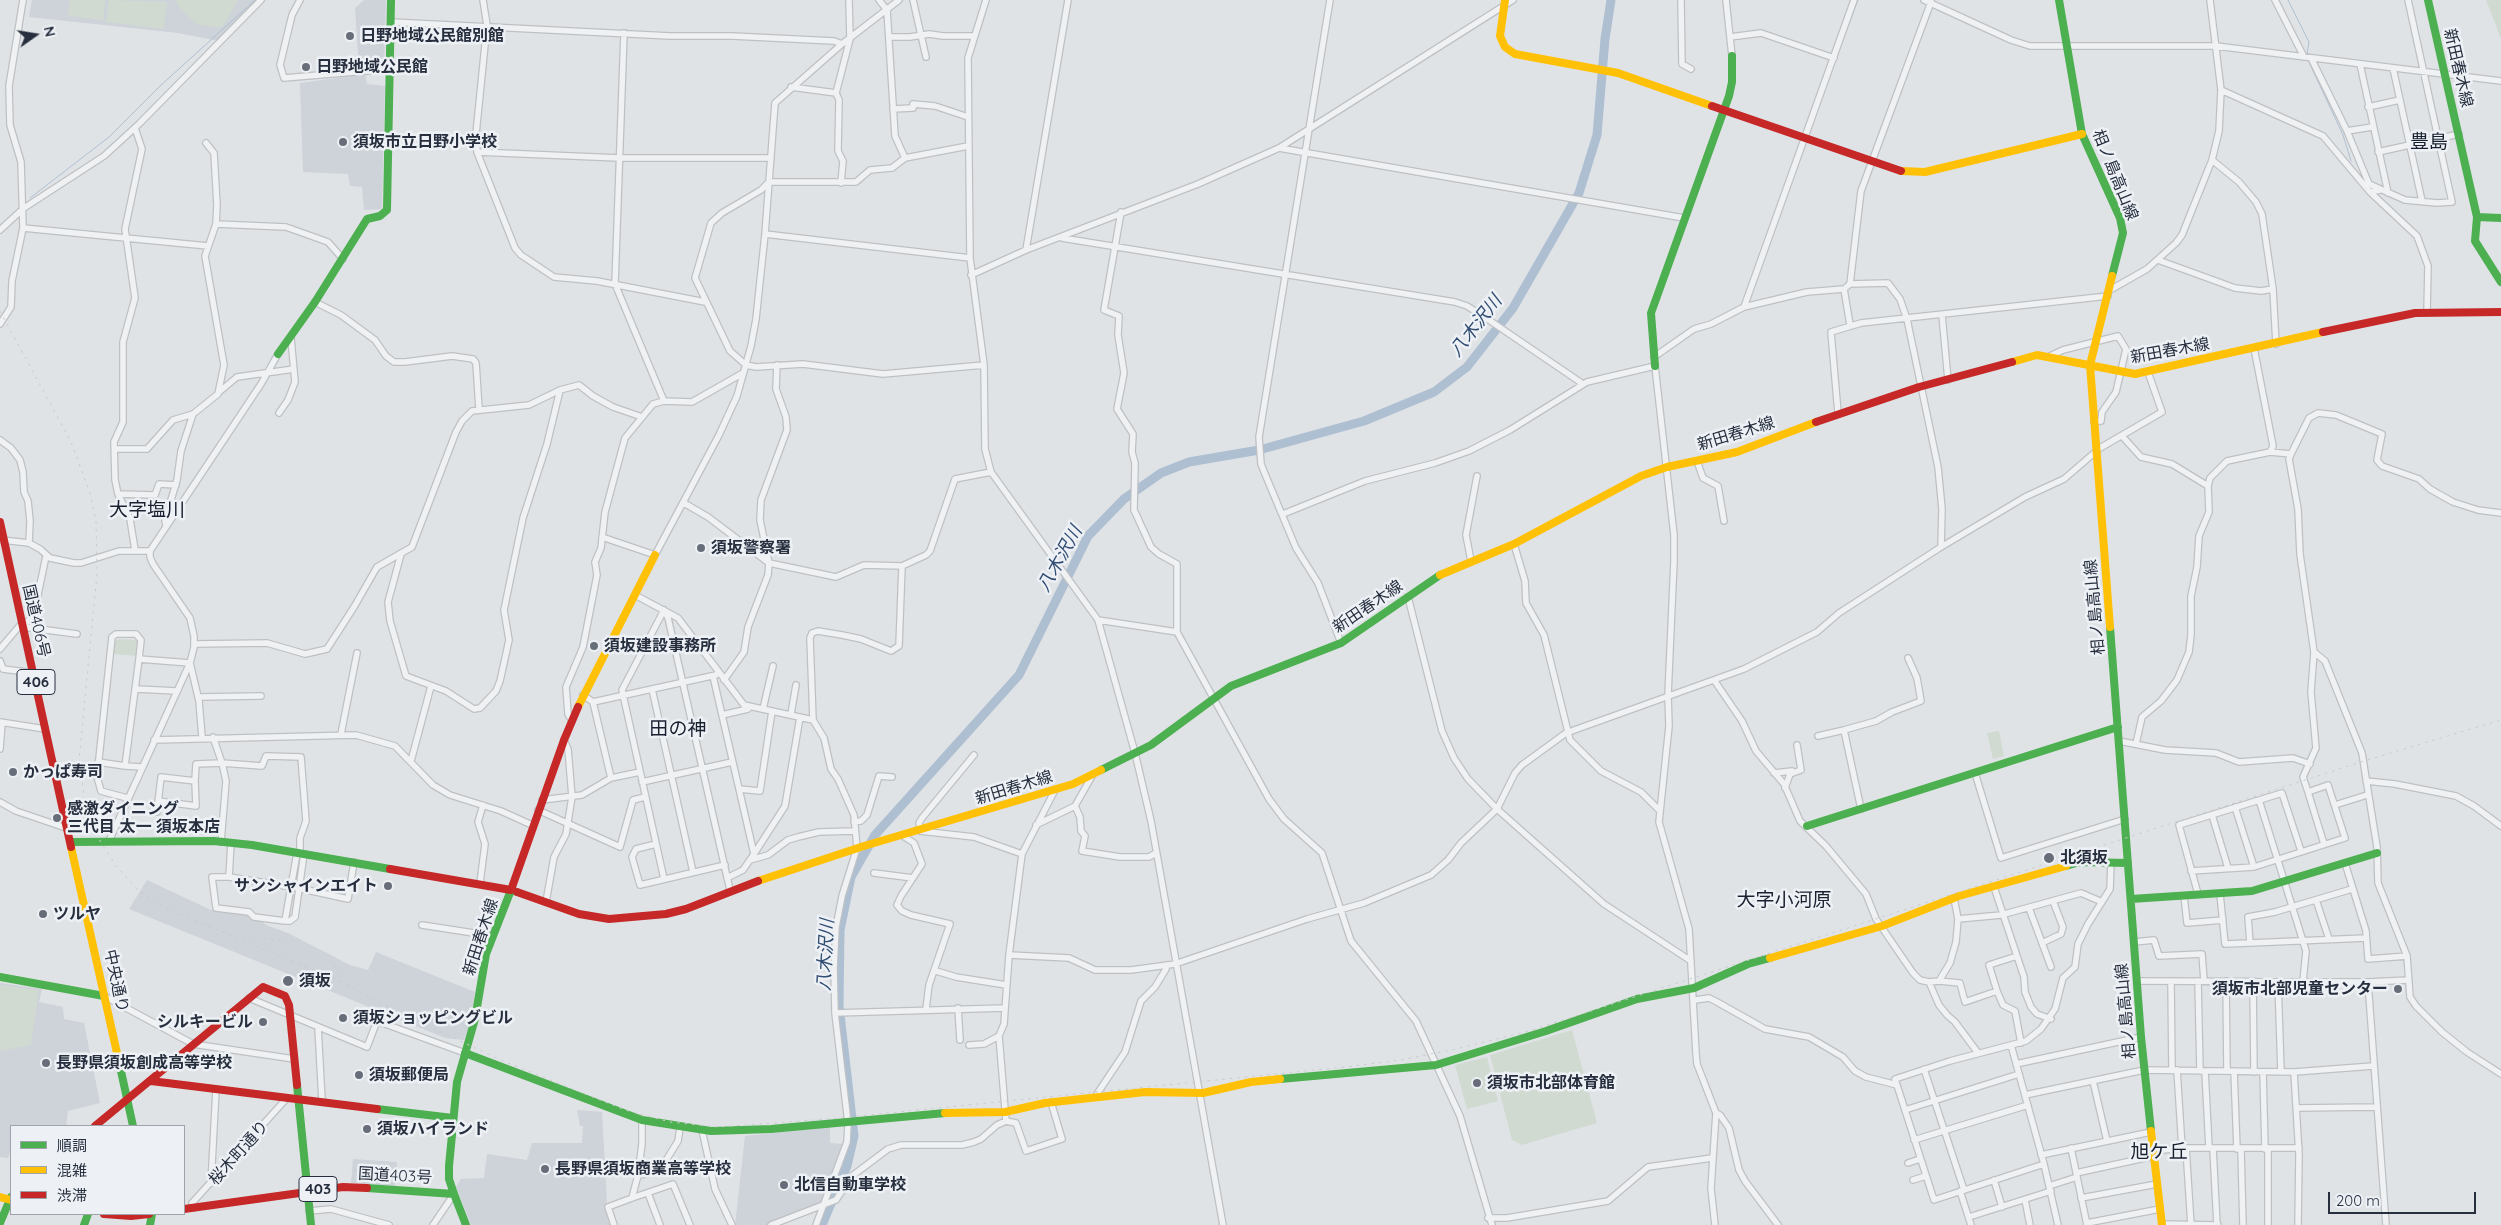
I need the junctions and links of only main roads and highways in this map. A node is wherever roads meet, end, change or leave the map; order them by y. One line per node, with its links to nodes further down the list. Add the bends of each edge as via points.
1 (392, 0): 12 (main road, via 387,210 380,216 367,219)
2 (2059, 0): 7 (main road, 相ノ島高山線)
3 (2428, 0): 8 (main road, 新田春木線)
4 (1505, 2): 6 (main road, via 1500,36 1508,50 1515,54 1618,73)
5 (1732, 56): 6 (main road, via 1732,82)
6 (1724, 111): 7 (main road, via 1906,173 1925,172); 14 (main road, via 1651,313)
7 (2082, 134): 13 (main road, 相ノ島高山線, via 2123,226)
8 (2476, 217): 9 (main road); 10 (main road, 新田春木線, via 2475,241)
9 (2501, 218)
10 (2501, 282)
11 (2501, 312): 13 (main road, 新田春木線, via 2427,313 2382,318 2148,372 2120,372)
12 (278, 354)
13 (2090, 365): 18 (main road, 相ノ島高山線); 23 (main road, 新田春木線, via 2037,355 1919,387 1737,452 1641,476 1514,544 1442,574 1341,643 1231,686 1151,745 1092,776 1055,790 860,847 730,890 686,909 646,917 609,919 586,916)
14 (1656, 366)
15 (0, 522): 16 (main road, 国道406号 / 406)
16 (2, 540): 20 (main road, 国道406号 / 406)
17 (655, 555): 23 (main road, via 583,695 532,825)
18 (2118, 727): 19 (main road); 22 (main road, 相ノ島高山線)
19 (1807, 826)
20 (72, 842): 23 (main road, via 231,843); 26 (main road, 中央通り / 406)
21 (2377, 853): 24 (main road, via 2252,891)
22 (2128, 863): 24 (main road, 相ノ島高山線); 27 (main road, via 2080,862 1954,898 1882,926 1748,964 1694,988 1637,999 1436,1065 1252,1082 1198,1093 1144,1092 1050,1102 1005,1112 971,1110 862,1122 740,1131 702,1130 642,1120)
23 (511, 890): 27 (main road, 新田春木線, via 486,954 475,1020)
24 (2131, 899): 44 (main road, 相ノ島高山線, via 2144,1070)
25 (0, 977): 26 (main road)
26 (104, 996): 30 (main road, 中央通り / 406)
27 (464, 1053): 31 (main road, 新田春木線)
28 (152, 1081): 29 (main road); 29 (main road, via 263,987 286,996); 30 (main road)
29 (299, 1098): 31 (main road); 34 (main road)
30 (127, 1100): 32 (main road); 33 (main road, 中央通り / 406)
31 (453, 1118): 35 (main road, 新田春木線, via 449,1179)
32 (95, 1125)
33 (133, 1125)
34 (308, 1190): 35 (main road, 国道403号 / 403, via 343,1187); 38 (main road, 国道403号 / 403); 42 (main road)
35 (454, 1194): 43 (main road, 国道403号)
36 (0, 1197): 37 (main road)
37 (10, 1198): 41 (main road)
38 (185, 1209)
39 (118, 1215): 40 (main road)
40 (140, 1215)
41 (0, 1223)
42 (311, 1225)
43 (466, 1225)
44 (2162, 1225)

